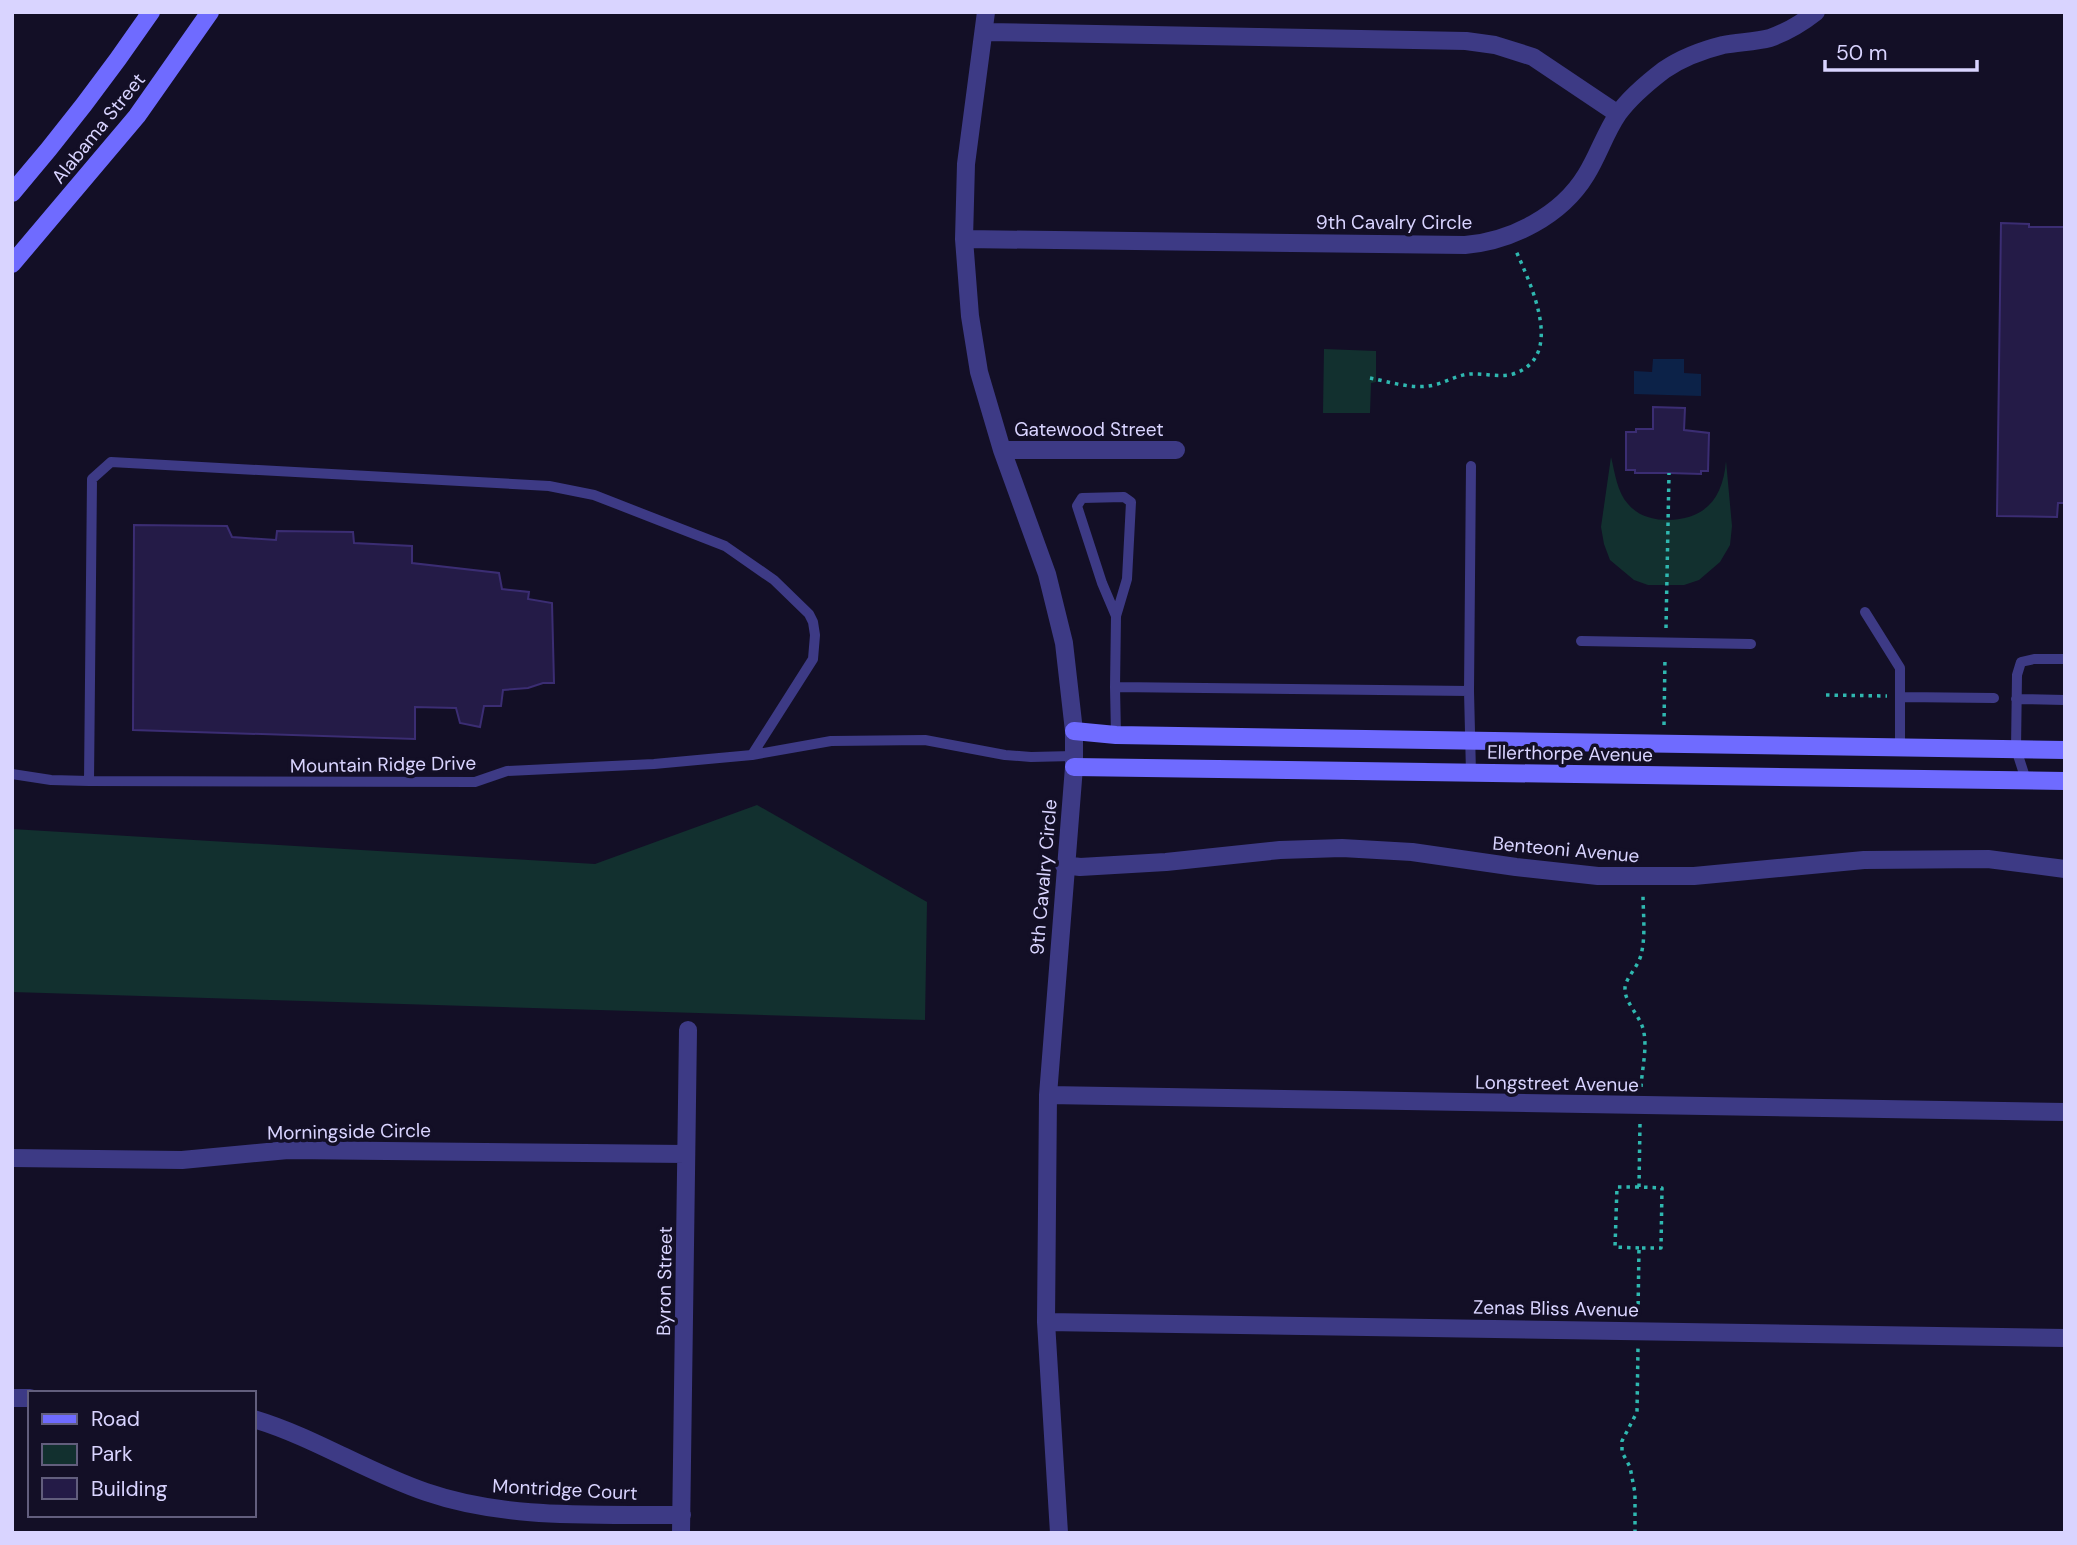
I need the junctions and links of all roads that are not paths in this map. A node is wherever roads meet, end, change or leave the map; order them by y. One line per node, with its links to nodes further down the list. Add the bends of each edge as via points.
1 (152, 12): 7 (street, Alabama Street)
2 (210, 12): 9 (street, Alabama Street, via 137,116)
3 (986, 12): 5 (street, 9th Cavalry Circle)
4 (1816, 12): 6 (street, 9th Cavalry Circle, via 1798,26 1769,38 1721,46 1667,68 1637,91)
5 (985, 32): 6 (street, via 1495,45 1533,57); 8 (street, 9th Cavalry Circle, via 966,164)
6 (1618, 114): 8 (street, 9th Cavalry Circle, via 1585,177 1564,200 1541,220 1486,243)
7 (12, 193)
8 (964, 239): 10 (street, 9th Cavalry Circle, via 979,372)
9 (12, 264)
10 (1002, 450): 11 (street, Gatewood Street); 24 (street, 9th Cavalry Circle, via 1047,574 1064,643)
11 (1176, 450)
12 (1471, 466): 19 (lane)
13 (1865, 612): 20 (lane, via 1900,668)
14 (1116, 616): 14 (lane, via 1077,506 1082,498 1124,497 1131,502 1127,579); 18 (lane)
15 (1581, 641): 16 (lane)
16 (1751, 644)
17 (2065, 659): 22 (lane, via 2021,663)
18 (1115, 687): 19 (lane); 25 (lane)
19 (1469, 691): 26 (lane)
20 (1901, 697): 21 (lane); 27 (lane)
21 (1994, 698)
22 (2016, 699): 23 (lane); 28 (lane)
23 (2065, 700)
24 (1074, 731): 25 (street, Ellerthorpe Avenue); 31 (street, 9th Cavalry Circle)
25 (1116, 735): 26 (street, Ellerthorpe Avenue)
26 (1470, 741): 27 (street, Ellerthorpe Avenue); 32 (lane)
27 (1900, 748): 28 (street, Ellerthorpe Avenue)
28 (2016, 749): 29 (street, Ellerthorpe Avenue); 34 (lane)
29 (2065, 750)
30 (752, 755): 31 (lane, Mountain Ridge Drive, via 831,741 925,740); 35 (lane, Mountain Ridge Drive, via 517,770 475,782); 35 (lane, via 813,659 813,622 774,580 725,546 594,495 550,485 111,462 92,479)
31 (1074, 762): 32 (street, Ellerthorpe Avenue); 37 (street, 9th Cavalry Circle)
32 (1471, 773): 34 (street, Ellerthorpe Avenue)
33 (12, 774): 35 (lane, Mountain Ridge Drive)
34 (2026, 780): 36 (street, Ellerthorpe Avenue)
35 (89, 781)
36 (2065, 781)
37 (1064, 865): 38 (street, Benteoni Avenue, via 1342,848 1412,852 1598,876 1694,876 1864,860 1988,859); 40 (street, 9th Cavalry Circle)
38 (2065, 869)
39 (688, 1030): 42 (street, Byron Street)
40 (1048, 1095): 41 (street, Longstreet Avenue); 44 (street, 9th Cavalry Circle)
41 (2065, 1112)
42 (686, 1154): 43 (street, Morningside Circle, via 288,1150 182,1160); 47 (street, Byron Street)
43 (12, 1158)
44 (1046, 1322): 45 (street, Zenas Bliss Avenue); 48 (street, 9th Cavalry Circle)
45 (2065, 1338)
46 (256, 1420): 47 (street, Montridge Court, via 426,1492 488,1508)
47 (681, 1524)
48 (1059, 1533)

